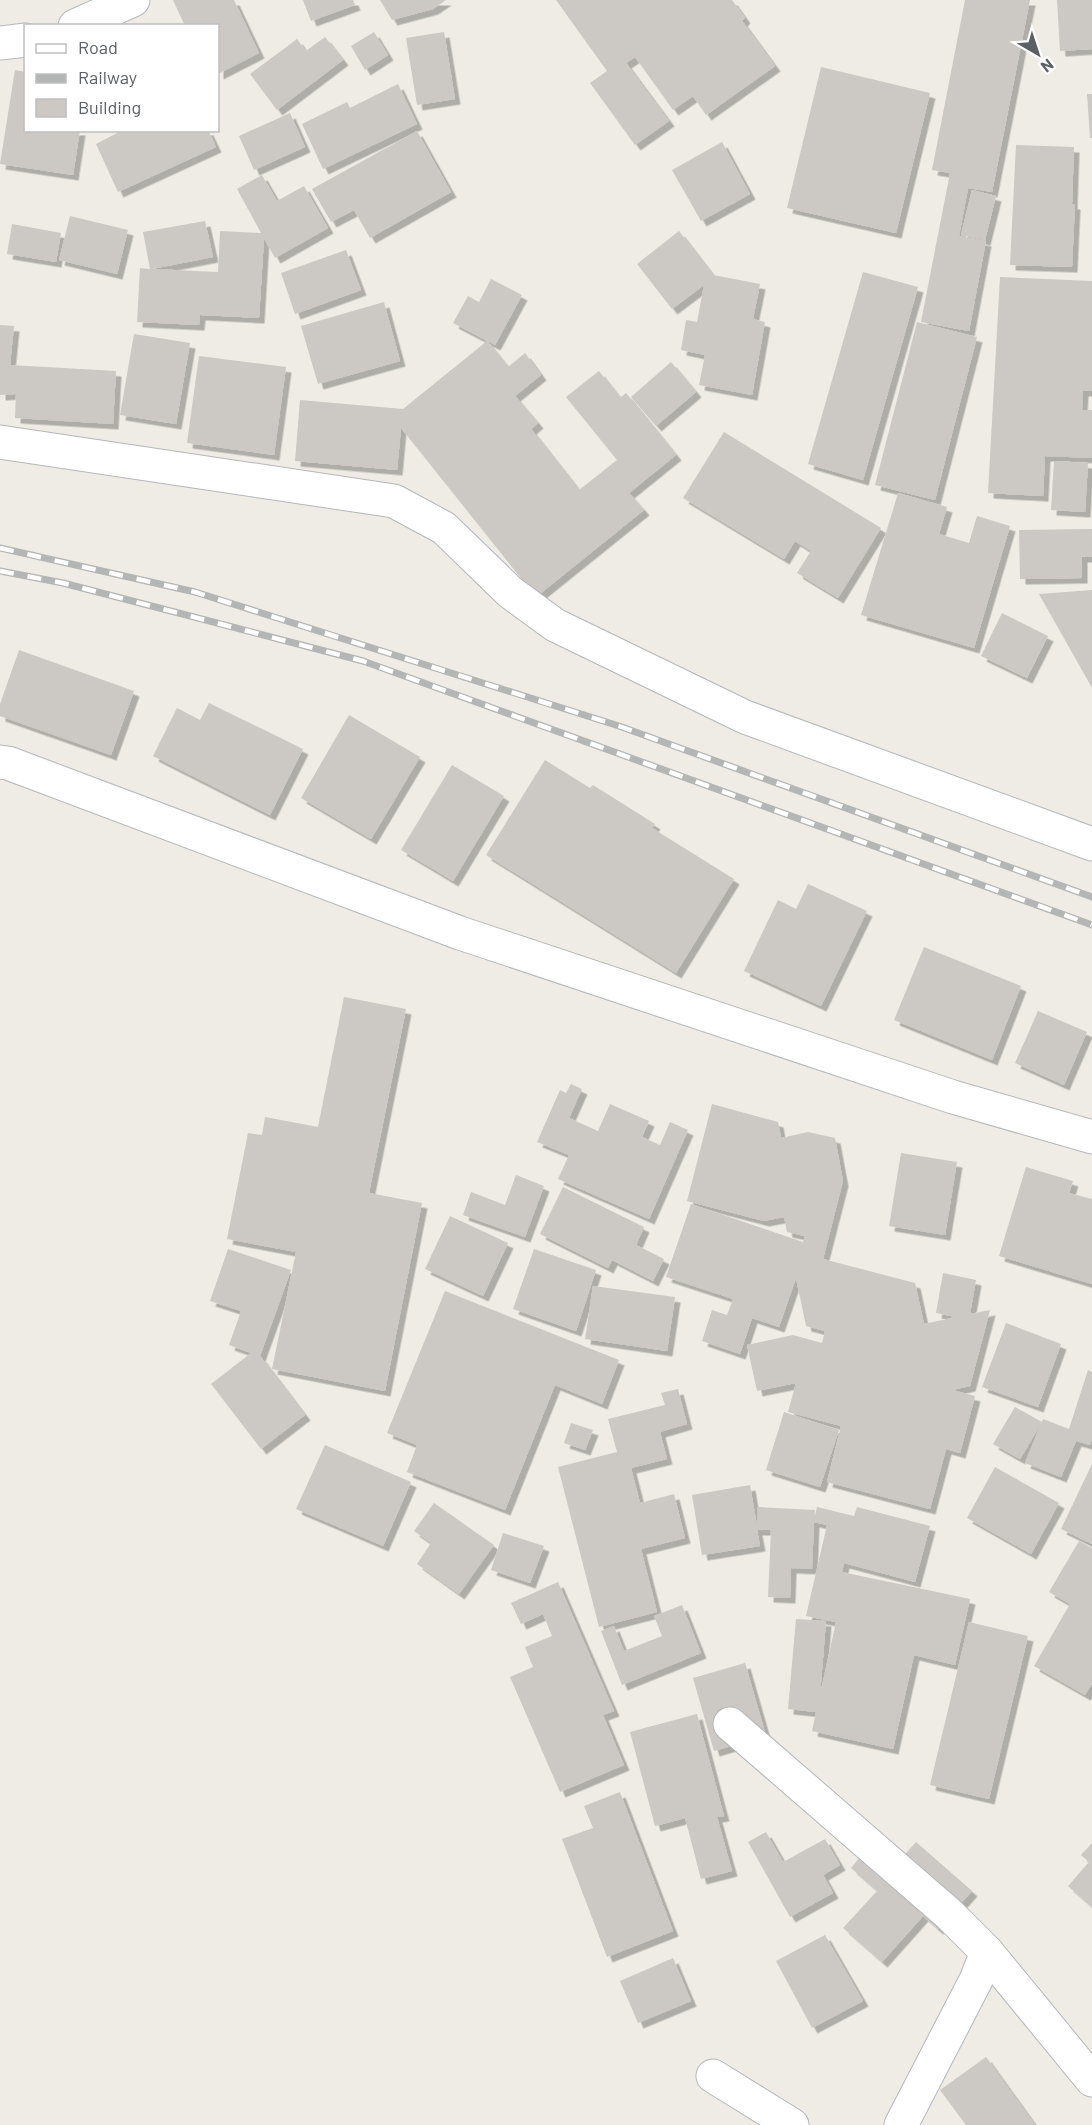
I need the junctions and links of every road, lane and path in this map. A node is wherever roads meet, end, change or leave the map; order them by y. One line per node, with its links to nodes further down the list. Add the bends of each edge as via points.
1 (134, 0): 2 (street)
2 (80, 24)
3 (24, 40): 4 (street)
4 (0, 44)
5 (0, 442): 7 (street, via 394,501 444,528 510,592 555,625 745,717)
6 (0, 762): 8 (street, via 460,933 953,1097)
7 (1092, 844)
8 (1092, 1137)
9 (730, 1724): 10 (street, via 949,1914)
10 (987, 1952): 12 (street); 14 (street)
11 (713, 2076): 13 (street)
12 (1092, 2080)
13 (792, 2125)
14 (901, 2125)

